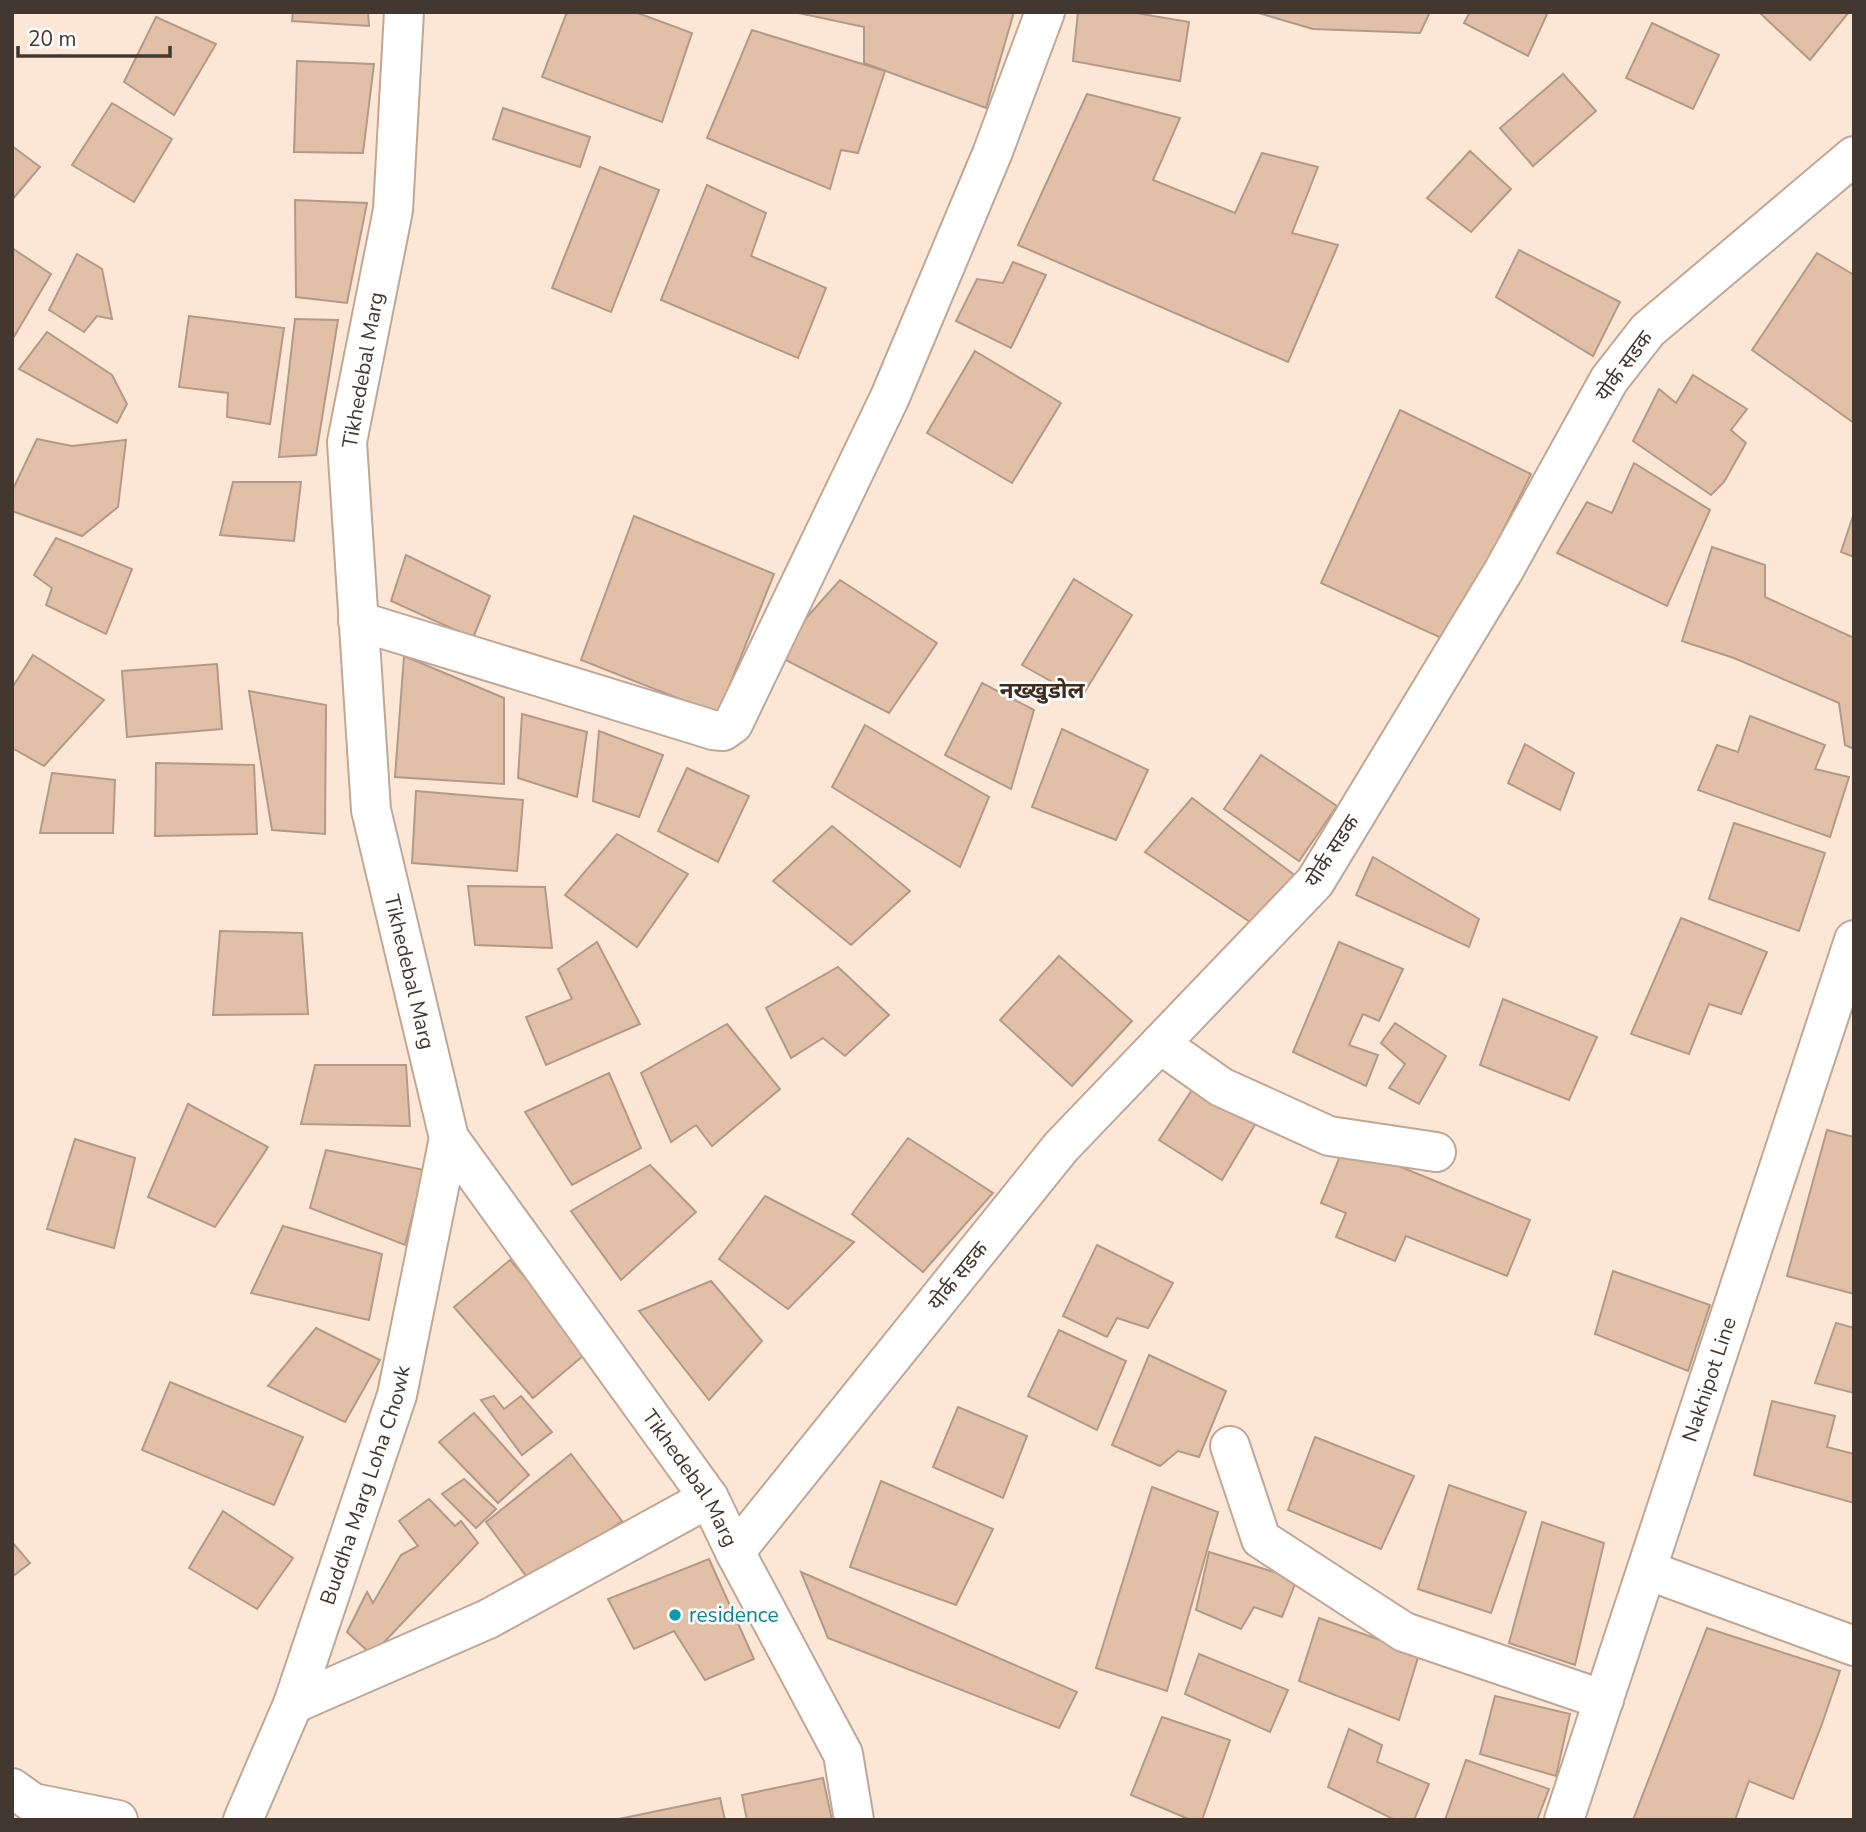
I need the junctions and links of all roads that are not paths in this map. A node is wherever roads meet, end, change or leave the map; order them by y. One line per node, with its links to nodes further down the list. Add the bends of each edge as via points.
1 (404, 12): 4 (street, Tikhedebal Marg, via 393,210 347,442)
2 (1045, 12): 4 (street, via 992,154 890,397 733,724 723,731 713,730)
3 (1854, 156): 6 (street, योर्क सडक, via 1647,330 1609,380 1504,570 1315,882)
4 (358, 621): 7 (street, Tikhedebal Marg, via 371,810)
5 (1854, 940): 12 (street, Nakhipot Line)
6 (1160, 1044): 8 (street, via 1221,1087 1329,1136); 11 (street, योर्क सडक, via 1061,1147)
7 (449, 1138): 10 (street, Tikhedebal Marg); 15 (street, Buddha Marg Loha Chowk, via 397,1395)
8 (1436, 1152)
9 (1230, 1446): 14 (street, via 1261,1539 1404,1632)
10 (709, 1498): 11 (street, Tikhedebal Marg); 15 (street, via 488,1619)
11 (734, 1552): 19 (street, Tikhedebal Marg, via 843,1754)
12 (1647, 1570): 13 (street); 14 (street, Nakhipot Line)
13 (1854, 1646)
14 (1604, 1700): 20 (street, Nakhipot Line)
15 (293, 1704): 18 (street, Buddha Marg Loha Chowk)
16 (19, 1803): 17 (street)
17 (118, 1820)
18 (243, 1820)
19 (854, 1820)
20 (1564, 1820)

